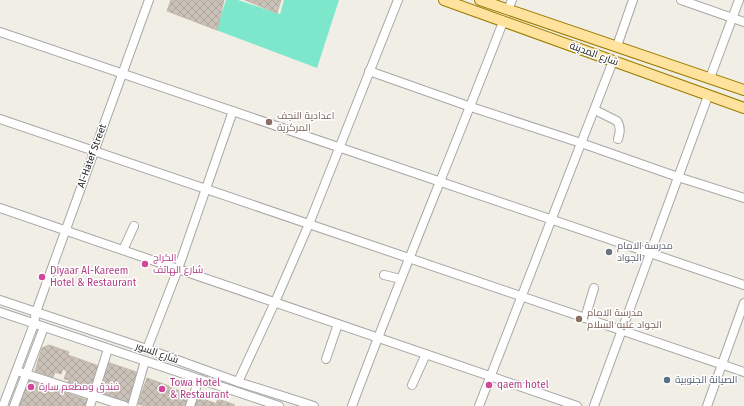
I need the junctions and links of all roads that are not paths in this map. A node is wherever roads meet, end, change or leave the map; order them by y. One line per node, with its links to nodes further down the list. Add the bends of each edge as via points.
1 (148, 0): 16 (street, Al-Hatef Street)
2 (398, 0): 15 (street)
3 (444, 0): 10 (main road, شارع المدينة)
4 (480, 0): 8 (main road, شارع المدينة)
5 (633, 0): 13 (street)
6 (681, 0): 9 (street)
7 (739, 0): 9 (street)
8 (510, 5): 13 (main road, شارع المدينة)
9 (733, 18): 11 (street); 17 (street)
10 (503, 22): 14 (main road, شارع المدينة); 20 (street)
11 (744, 22)
12 (0, 32): 16 (street)
13 (616, 46): 17 (main road, شارع المدينة)
14 (613, 61): 19 (main road, شارع المدينة); 22 (street)
15 (369, 70): 20 (street); 27 (street)
16 (122, 73): 23 (street); 28 (street, Al-Hatef Street)
17 (710, 78): 18 (main road, شارع المدينة)
18 (744, 90)
19 (708, 96): 21 (main road, شارع المدينة); 29 (street)
20 (471, 107): 26 (street); 30 (street)
21 (744, 108)
22 (595, 110): 25 (street, via 617,121 620,125); 26 (street)
23 (234, 111): 27 (street); 31 (street)
24 (0, 119): 28 (street)
25 (618, 139)
26 (581, 143): 29 (street); 34 (street)
27 (338, 147): 30 (street); 35 (street)
28 (94, 151): 31 (street); 37 (street, Al-Hatef Street)
29 (678, 177): 32 (street); 39 (street)
30 (440, 182): 34 (street); 40 (street)
31 (206, 189): 35 (street); 41 (street)
32 (744, 198)
33 (0, 208): 37 (street)
34 (551, 220): 39 (street); 46 (street)
35 (309, 224): 40 (street); 48 (street)
36 (134, 226): 38 (street)
37 (65, 230): 38 (street); 51 (street, Al-Hatef Street)
38 (123, 250): 41 (street)
39 (650, 253): 44 (street); 56 (street)
40 (410, 258): 43 (street); 46 (street)
41 (178, 269): 48 (street); 59 (street)
42 (384, 275): 43 (street)
43 (401, 279): 57 (street)
44 (744, 285)
45 (594, 288): 52 (street)
46 (522, 296): 52 (street); 67 (street)
47 (0, 300): 51 (street, شارع السور)
48 (275, 302): 54 (street); 69 (street)
49 (744, 303): 63 (street)
50 (0, 312): 53 (street, شارع السور)
51 (36, 312): 53 (street, Al-Hatef Street); 59 (street, شارع السور)
52 (585, 318): 56 (street)
53 (34, 324): 55 (street, شارع السور); 64 (street, Al-Hatef Street)
54 (338, 324): 57 (street); 61 (street)
55 (44, 327): 58 (street, شارع السور); 66 (street)
56 (622, 331): 63 (street); 84 (street)
57 (378, 338): 60 (street); 81 (street)
58 (108, 349): 62 (street, شارع السور); 71 (street)
59 (147, 349): 69 (street, شارع السور)
60 (426, 354): 67 (street); 70 (street)
61 (326, 359)
62 (145, 361): 68 (street, شارع السور); 77 (street)
63 (722, 365): 65 (street); 85 (street)
64 (17, 371): 66 (street); 73 (street, Al-Hatef Street)
65 (744, 372)
66 (27, 374): 71 (street); 74 (street)
67 (490, 376): 82 (street); 83 (street)
68 (199, 379): 72 (street, شارع السور); 78 (street)
69 (238, 382): 80 (street, شارع السور)
70 (412, 385)
71 (93, 396): 75 (street); 76 (street)
72 (257, 402): 79 (street, شارع السور)
73 (4, 406)
74 (14, 406)
75 (90, 406)
76 (124, 406)
77 (132, 406)
78 (190, 406)
79 (279, 406)
80 (314, 406)
81 (352, 406)
82 (479, 406)
83 (577, 406)
84 (594, 406)
85 (707, 406)

